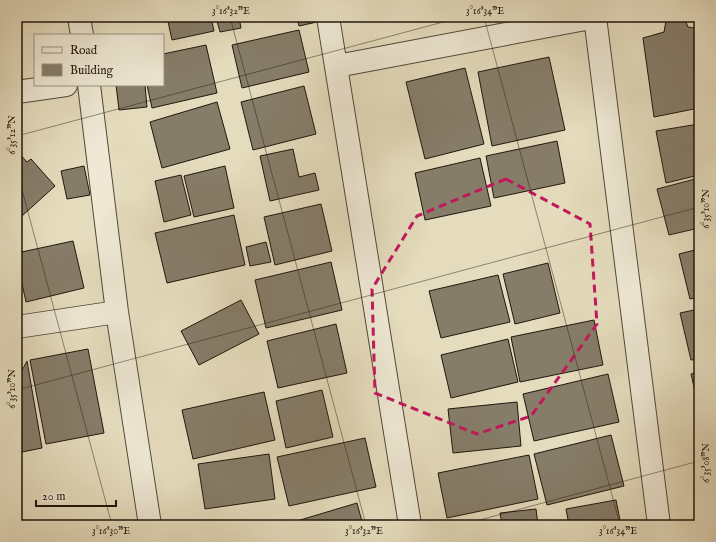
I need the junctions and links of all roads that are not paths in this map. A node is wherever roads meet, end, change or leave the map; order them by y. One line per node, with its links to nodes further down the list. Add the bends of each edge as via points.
1 (79, 17): 4 (street)
2 (328, 17): 5 (street)
3 (596, 17): 5 (street); 13 (street)
4 (82, 34)
5 (337, 66): 12 (street)
6 (59, 86): 8 (street)
7 (89, 86): 9 (street)
8 (17, 92)
9 (117, 312): 10 (street); 11 (street)
10 (17, 327)
11 (150, 525)
12 (410, 525)
13 (659, 525)

